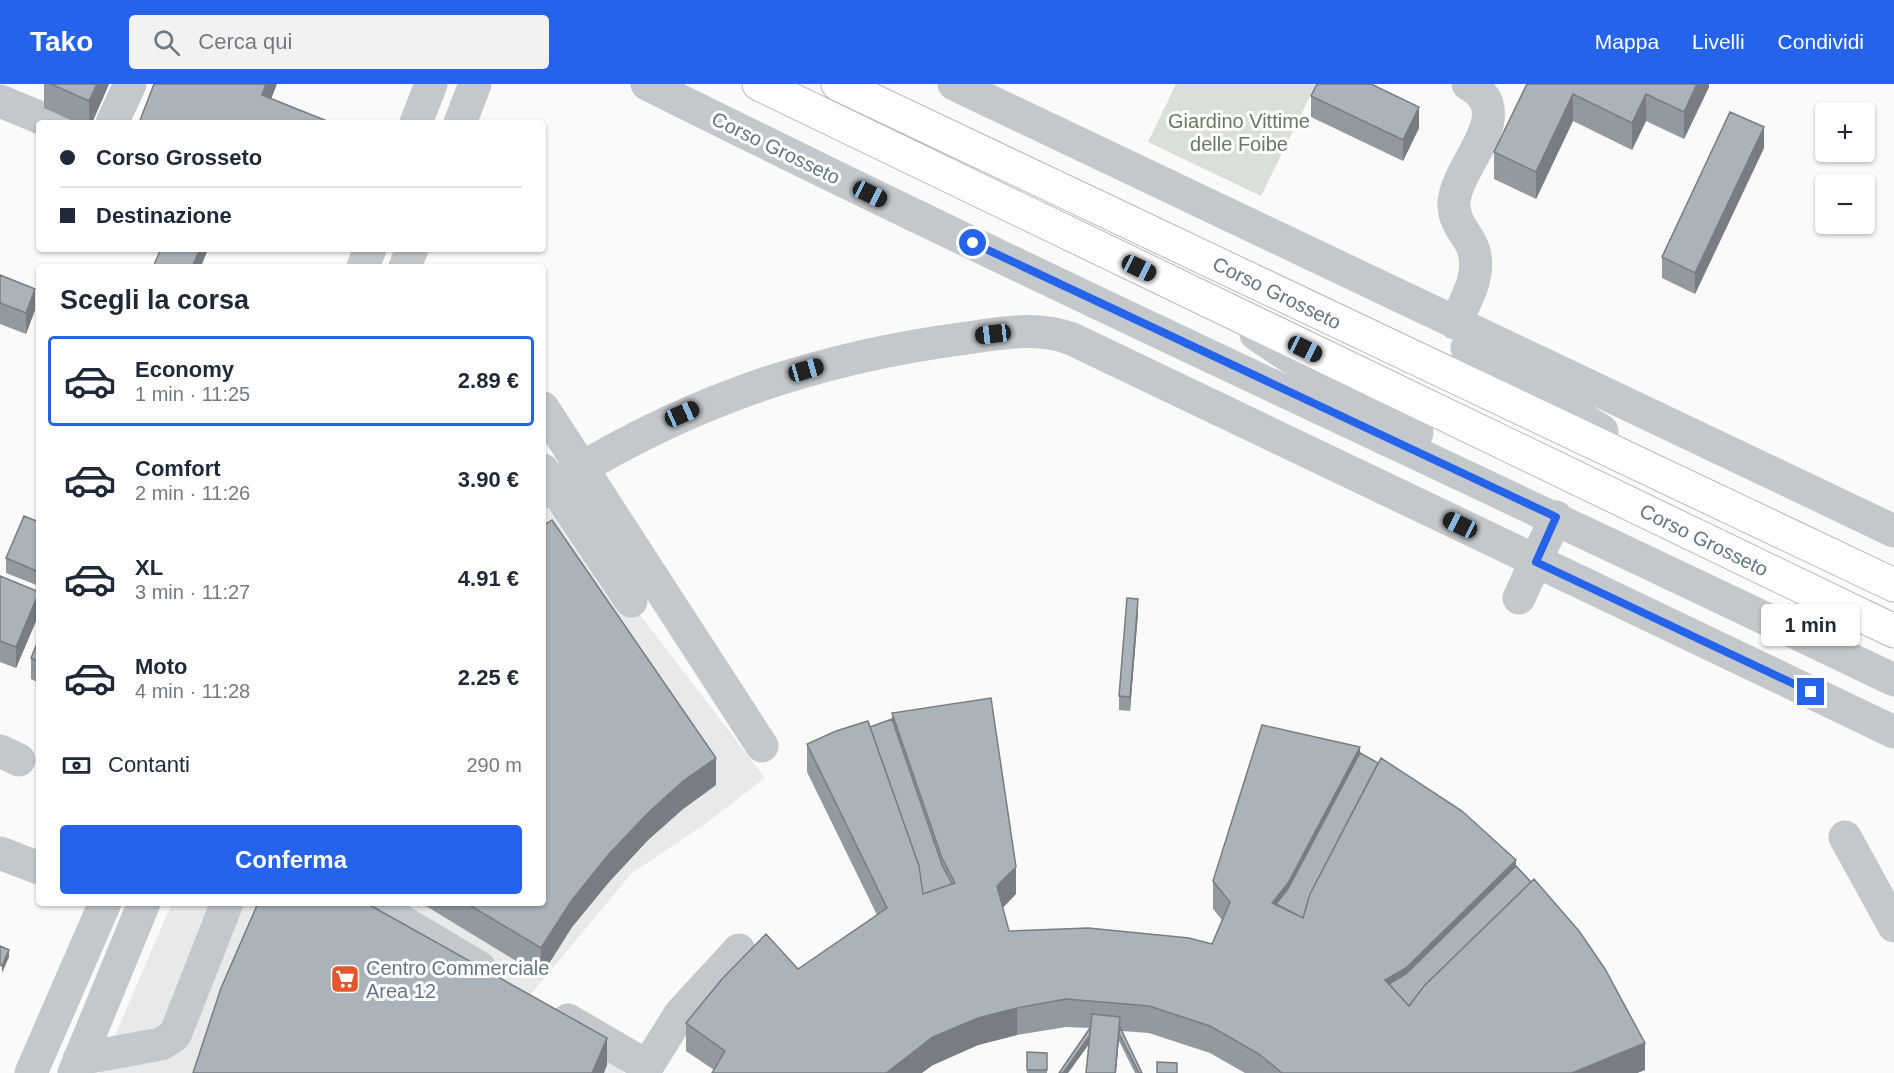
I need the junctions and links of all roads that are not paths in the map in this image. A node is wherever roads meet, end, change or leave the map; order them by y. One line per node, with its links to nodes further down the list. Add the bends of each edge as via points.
1 (130, 84): 11 (street)
2 (431, 84): 12 (street)
3 (475, 84): 13 (street)
4 (647, 84): 20 (street, Corso Grosseto, via 988,265)
5 (759, 84): 15 (main road, Corso Grosseto)
6 (838, 84): 21 (main road, Corso Grosseto)
7 (954, 84): 14 (street, Corso Grosseto)
8 (1468, 84): 16 (street, via 1485,98 1490,115 1454,200 1456,217 1475,254 1476,270)
9 (0, 101): 10 (street)
10 (46, 120)
11 (113, 120)
12 (417, 120)
13 (461, 120)
14 (1388, 292): 16 (street, Corso Grosseto); 21 (street, Corso Grosseto, via 1438,330)
15 (1221, 308): 20 (street, Corso Grosseto, via 1288,357 1371,403); 28 (main road, Corso Grosseto)
16 (1455, 323): 23 (street, Corso Grosseto)
17 (546, 413): 18 (street)
18 (582, 468): 19 (street); 24 (street, via 682,414 772,380 898,348 1010,332 1047,331 1083,344); 31 (street)
19 (547, 482): 27 (street)
20 (1492, 487): 22 (street, Corso Grosseto)
21 (1716, 501): 25 (main road, Corso Grosseto)
22 (1556, 517): 24 (street); 29 (street, Corso Grosseto)
23 (1894, 531)
24 (1536, 562): 26 (street); 30 (street)
25 (1894, 585)
26 (1519, 598)
27 (631, 601)
28 (1894, 631)
29 (1894, 680)
30 (1894, 732)
31 (762, 746)
32 (1845, 837): 39 (street)
33 (0, 853): 34 (street)
34 (36, 867)
35 (104, 906): 45 (street)
36 (139, 906): 43 (street)
37 (226, 906): 43 (street, via 175,1035 161,1044)
38 (376, 906): 41 (street)
39 (1894, 926)
40 (739, 950): 44 (street, via 680,1014)
41 (507, 985)
42 (543, 1006): 44 (street)
43 (76, 1066)
44 (645, 1069)
45 (31, 1073)

